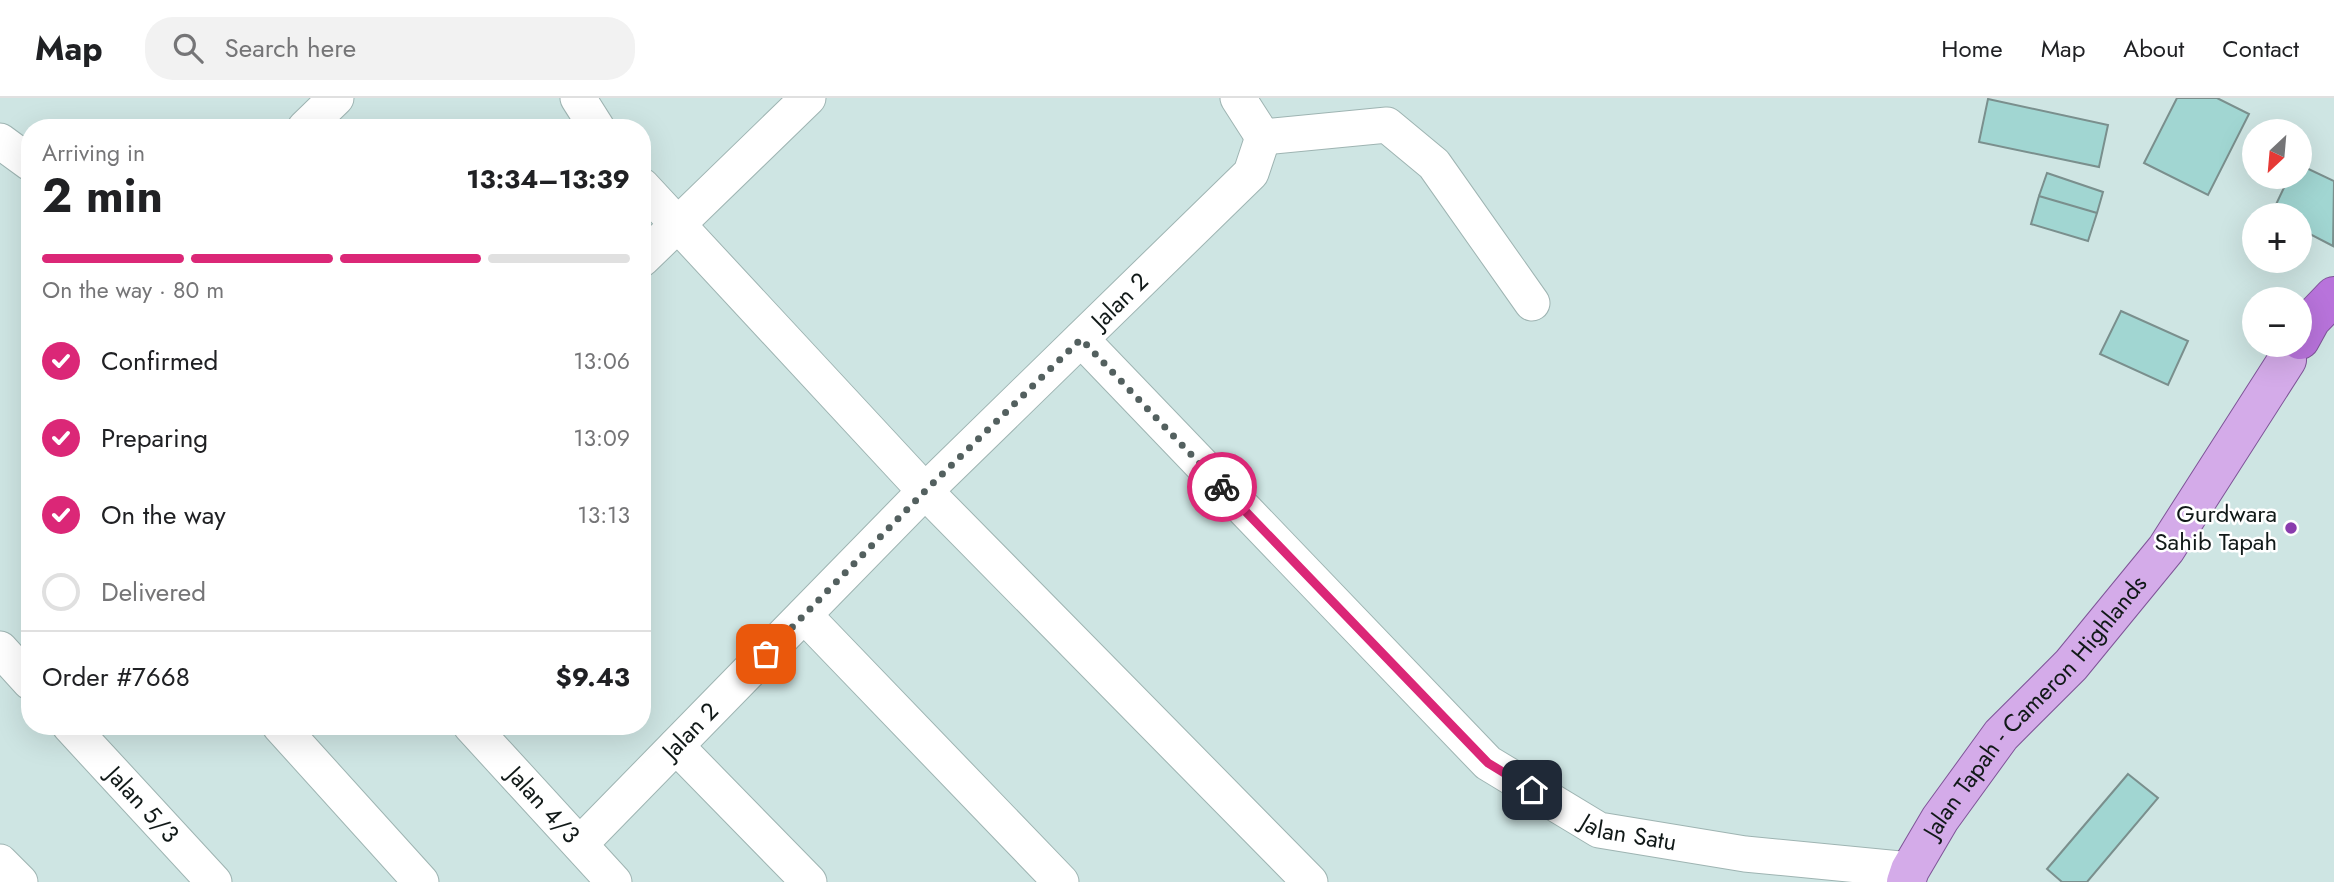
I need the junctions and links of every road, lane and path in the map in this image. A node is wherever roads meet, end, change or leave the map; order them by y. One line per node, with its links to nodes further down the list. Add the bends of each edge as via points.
1 (336, 98): 5 (street)
2 (578, 98): 6 (street)
3 (808, 98): 11 (street)
4 (1238, 98): 7 (street)
5 (315, 119)
6 (591, 119)
7 (1263, 137): 14 (street, via 1387,125 1434,164); 16 (street, Jalan 2, via 1251,173)
8 (0, 141): 9 (street)
9 (21, 156)
10 (651, 196): 11 (street)
11 (677, 224): 12 (street); 20 (street)
12 (651, 250)
13 (2334, 296): 15 (highway)
14 (1532, 303)
15 (2312, 319)
16 (1081, 339): 20 (street, Jalan 2); 28 (street, Jalan Satu, via 1488,763 1599,830)
17 (2334, 339): 18 (highway)
18 (2312, 344)
19 (2288, 357): 28 (main road, Jalan Tapah - Cameron Highlands, via 2166,549 2071,665 2001,735 1940,819)
20 (925, 491): 21 (street, Jalan 2); 35 (street)
21 (804, 615): 25 (street, Jalan 2); 34 (street)
22 (78, 735): 30 (street, Jalan 5/3)
23 (288, 735): 31 (street)
24 (479, 735): 26 (street, Jalan 4/3)
25 (676, 746): 26 (street, Jalan 2); 33 (street)
26 (580, 844): 32 (street, Jalan 4/3)
27 (0, 862): 29 (street)
28 (1908, 876)
29 (20, 882)
30 (214, 882)
31 (421, 882)
32 (614, 882)
33 (809, 882)
34 (1061, 882)
35 (1310, 882)

